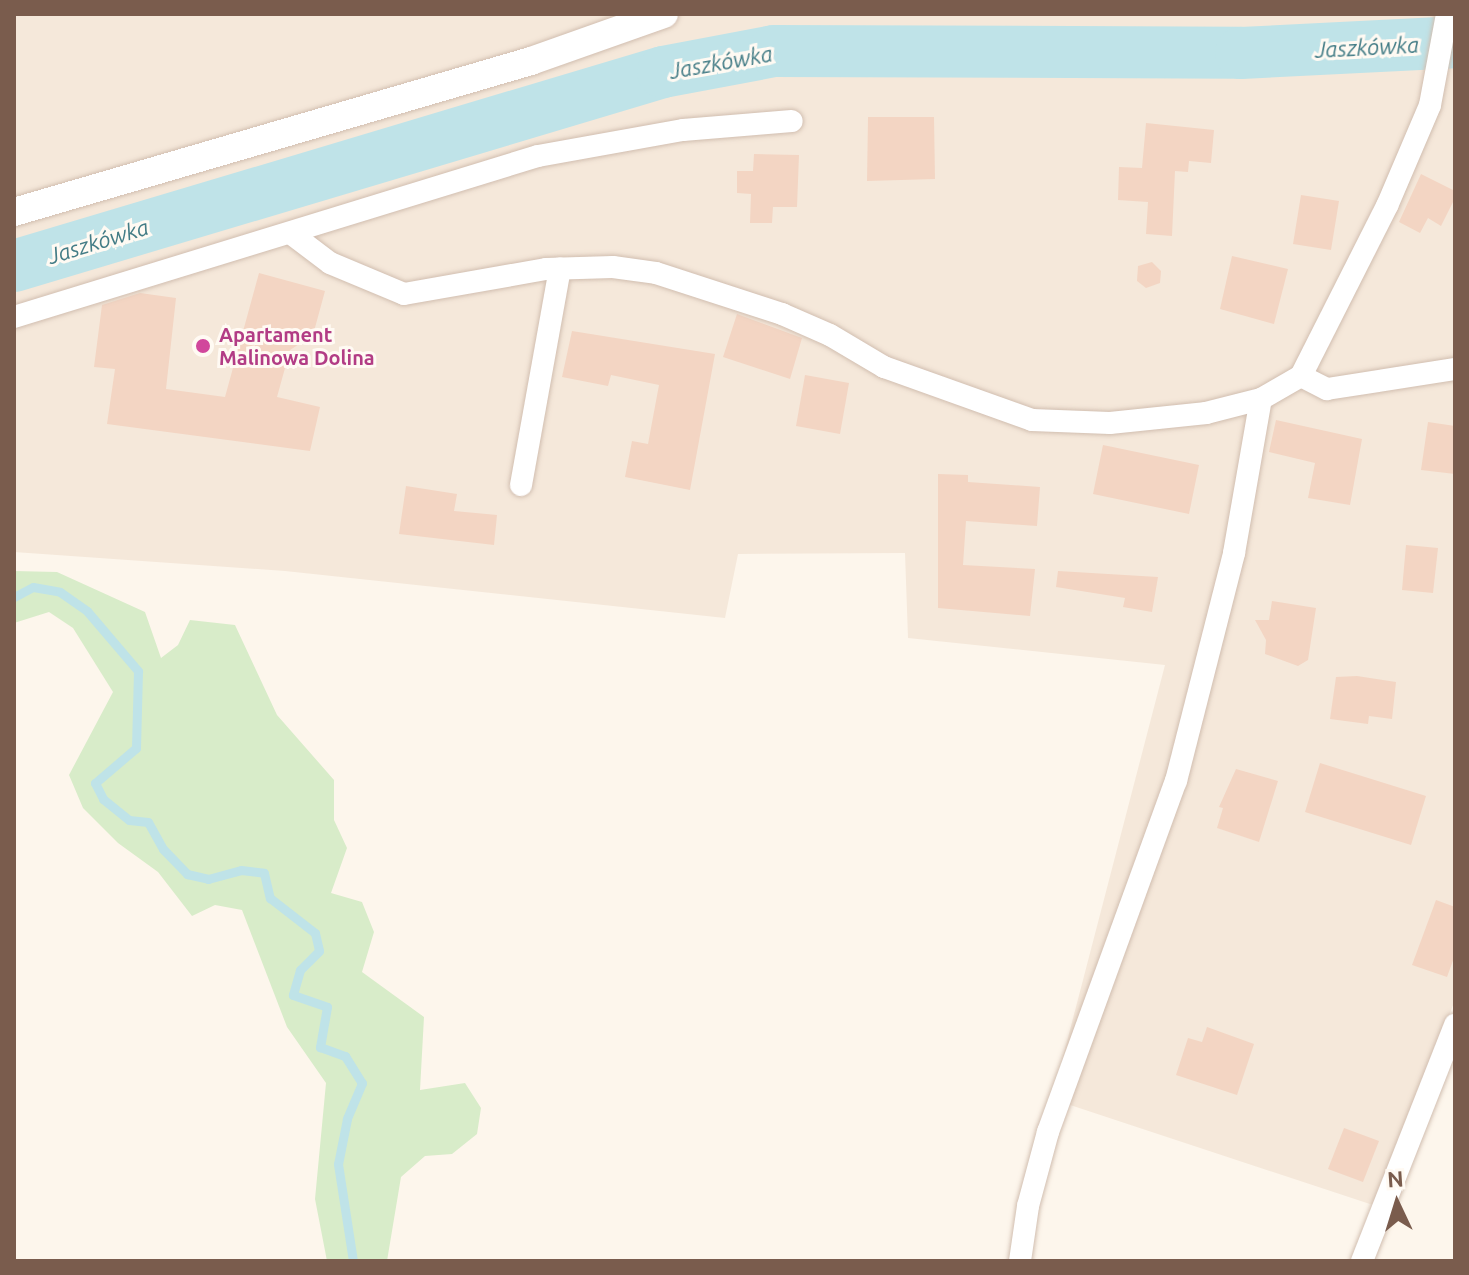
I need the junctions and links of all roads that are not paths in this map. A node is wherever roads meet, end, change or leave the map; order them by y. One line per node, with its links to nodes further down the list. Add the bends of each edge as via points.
1 (664, 14): 4 (street, via 531,61)
2 (1446, 19): 9 (street, via 1430,105 1387,206)
3 (792, 121): 5 (street, via 669,132 538,156)
4 (14, 212)
5 (293, 235): 6 (street, via 330,263 404,294); 7 (street)
6 (560, 268): 10 (street, via 656,273 782,314 884,367 1032,420 1110,423 1206,413); 11 (street)
7 (14, 317)
8 (1455, 369): 9 (street, via 1350,388 1327,389)
9 (1301, 376): 10 (street)
10 (1261, 399): 13 (street, via 1234,553 1176,781 1048,1132)
11 (521, 485)
12 (1455, 1025): 14 (street)
13 (1020, 1261)
14 (1362, 1261)

